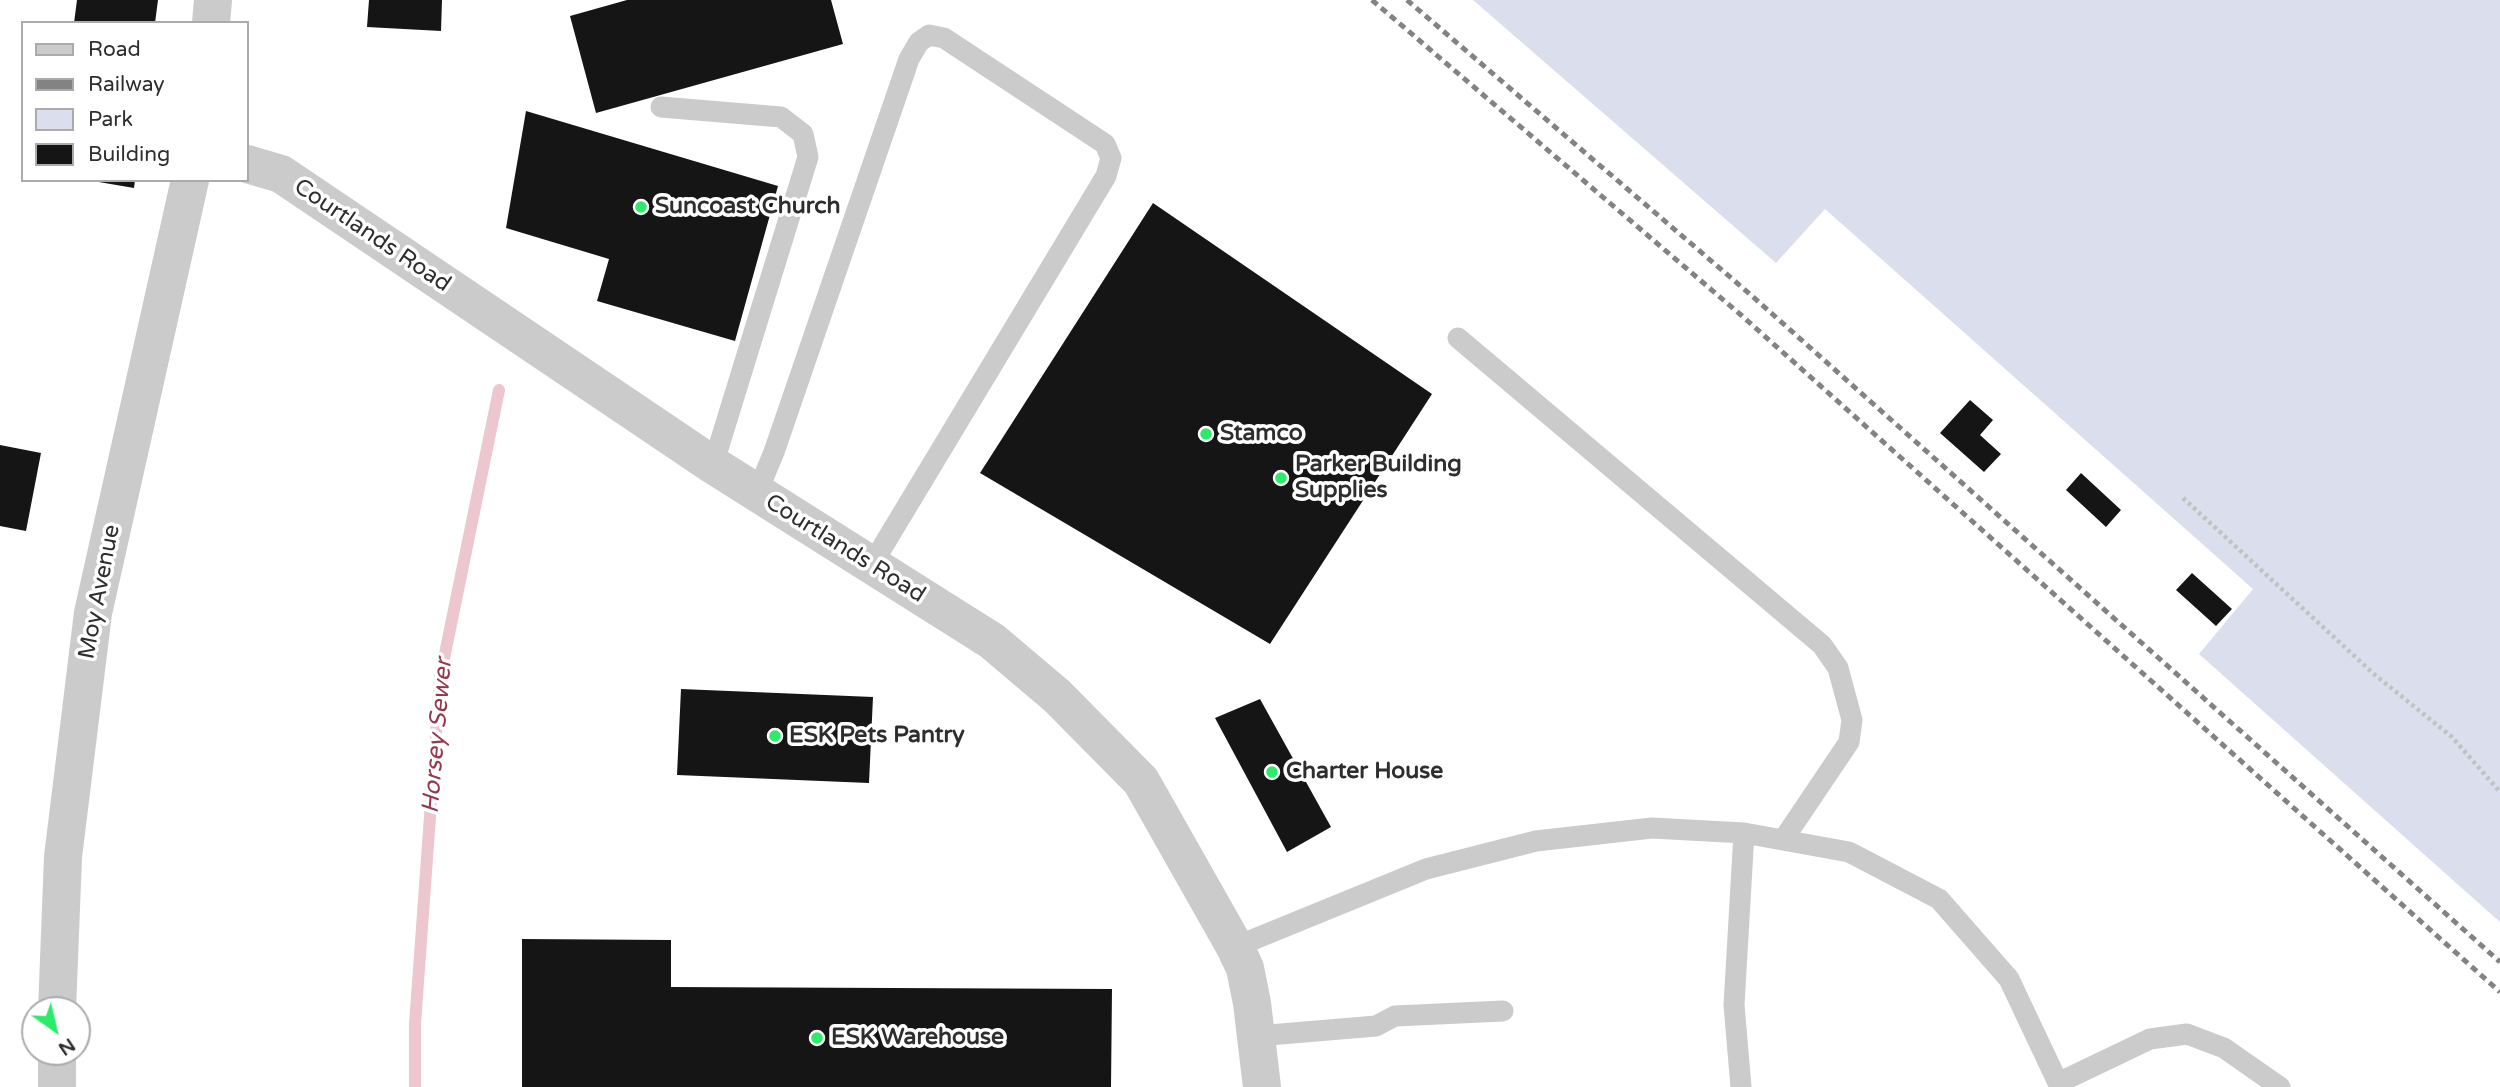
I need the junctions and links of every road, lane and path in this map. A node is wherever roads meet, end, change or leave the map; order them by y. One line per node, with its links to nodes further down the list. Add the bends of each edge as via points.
1 (213, 0): 2 (street)
2 (211, 21)
3 (661, 107): 7 (lane, via 781,117 803,134 808,158)
4 (248, 164): 7 (street, Courtlands Road, via 281,174)
5 (190, 182): 15 (street, Moy Avenue, via 93,613 63,857)
6 (1458, 338): 13 (lane, via 1822,645 1838,668 1852,720 1849,742)
7 (713, 465): 8 (street, Courtlands Road)
8 (757, 493): 10 (street, Courtlands Road); 10 (lane, via 909,59 929,34 944,38 1104,144 1111,158 1106,176)
9 (2183, 498): 11 (path, via 2375,676 2452,737)
10 (871, 566): 14 (street, Courtlands Road, via 992,641 1058,696 1141,781)
11 (2500, 792)
12 (1744, 833): 13 (lane); 14 (lane, via 1652,828 1536,841 1426,869); 22 (lane, via 1734,1005)
13 (1783, 840): 19 (lane, via 1849,852 1939,899 2008,979)
14 (1235, 947): 17 (street, Courtlands Road, via 1245,968)
15 (58, 996)
16 (1503, 1010): 17 (lane, via 1395,1016 1376,1026)
17 (1257, 1037): 21 (street, Courtlands Road)
18 (57, 1066): 20 (street)
19 (2059, 1085): 23 (lane, via 2150,1039 2188,1034 2224,1048)
20 (57, 1087)
21 (1262, 1087)
22 (1741, 1087)
23 (2280, 1087)

